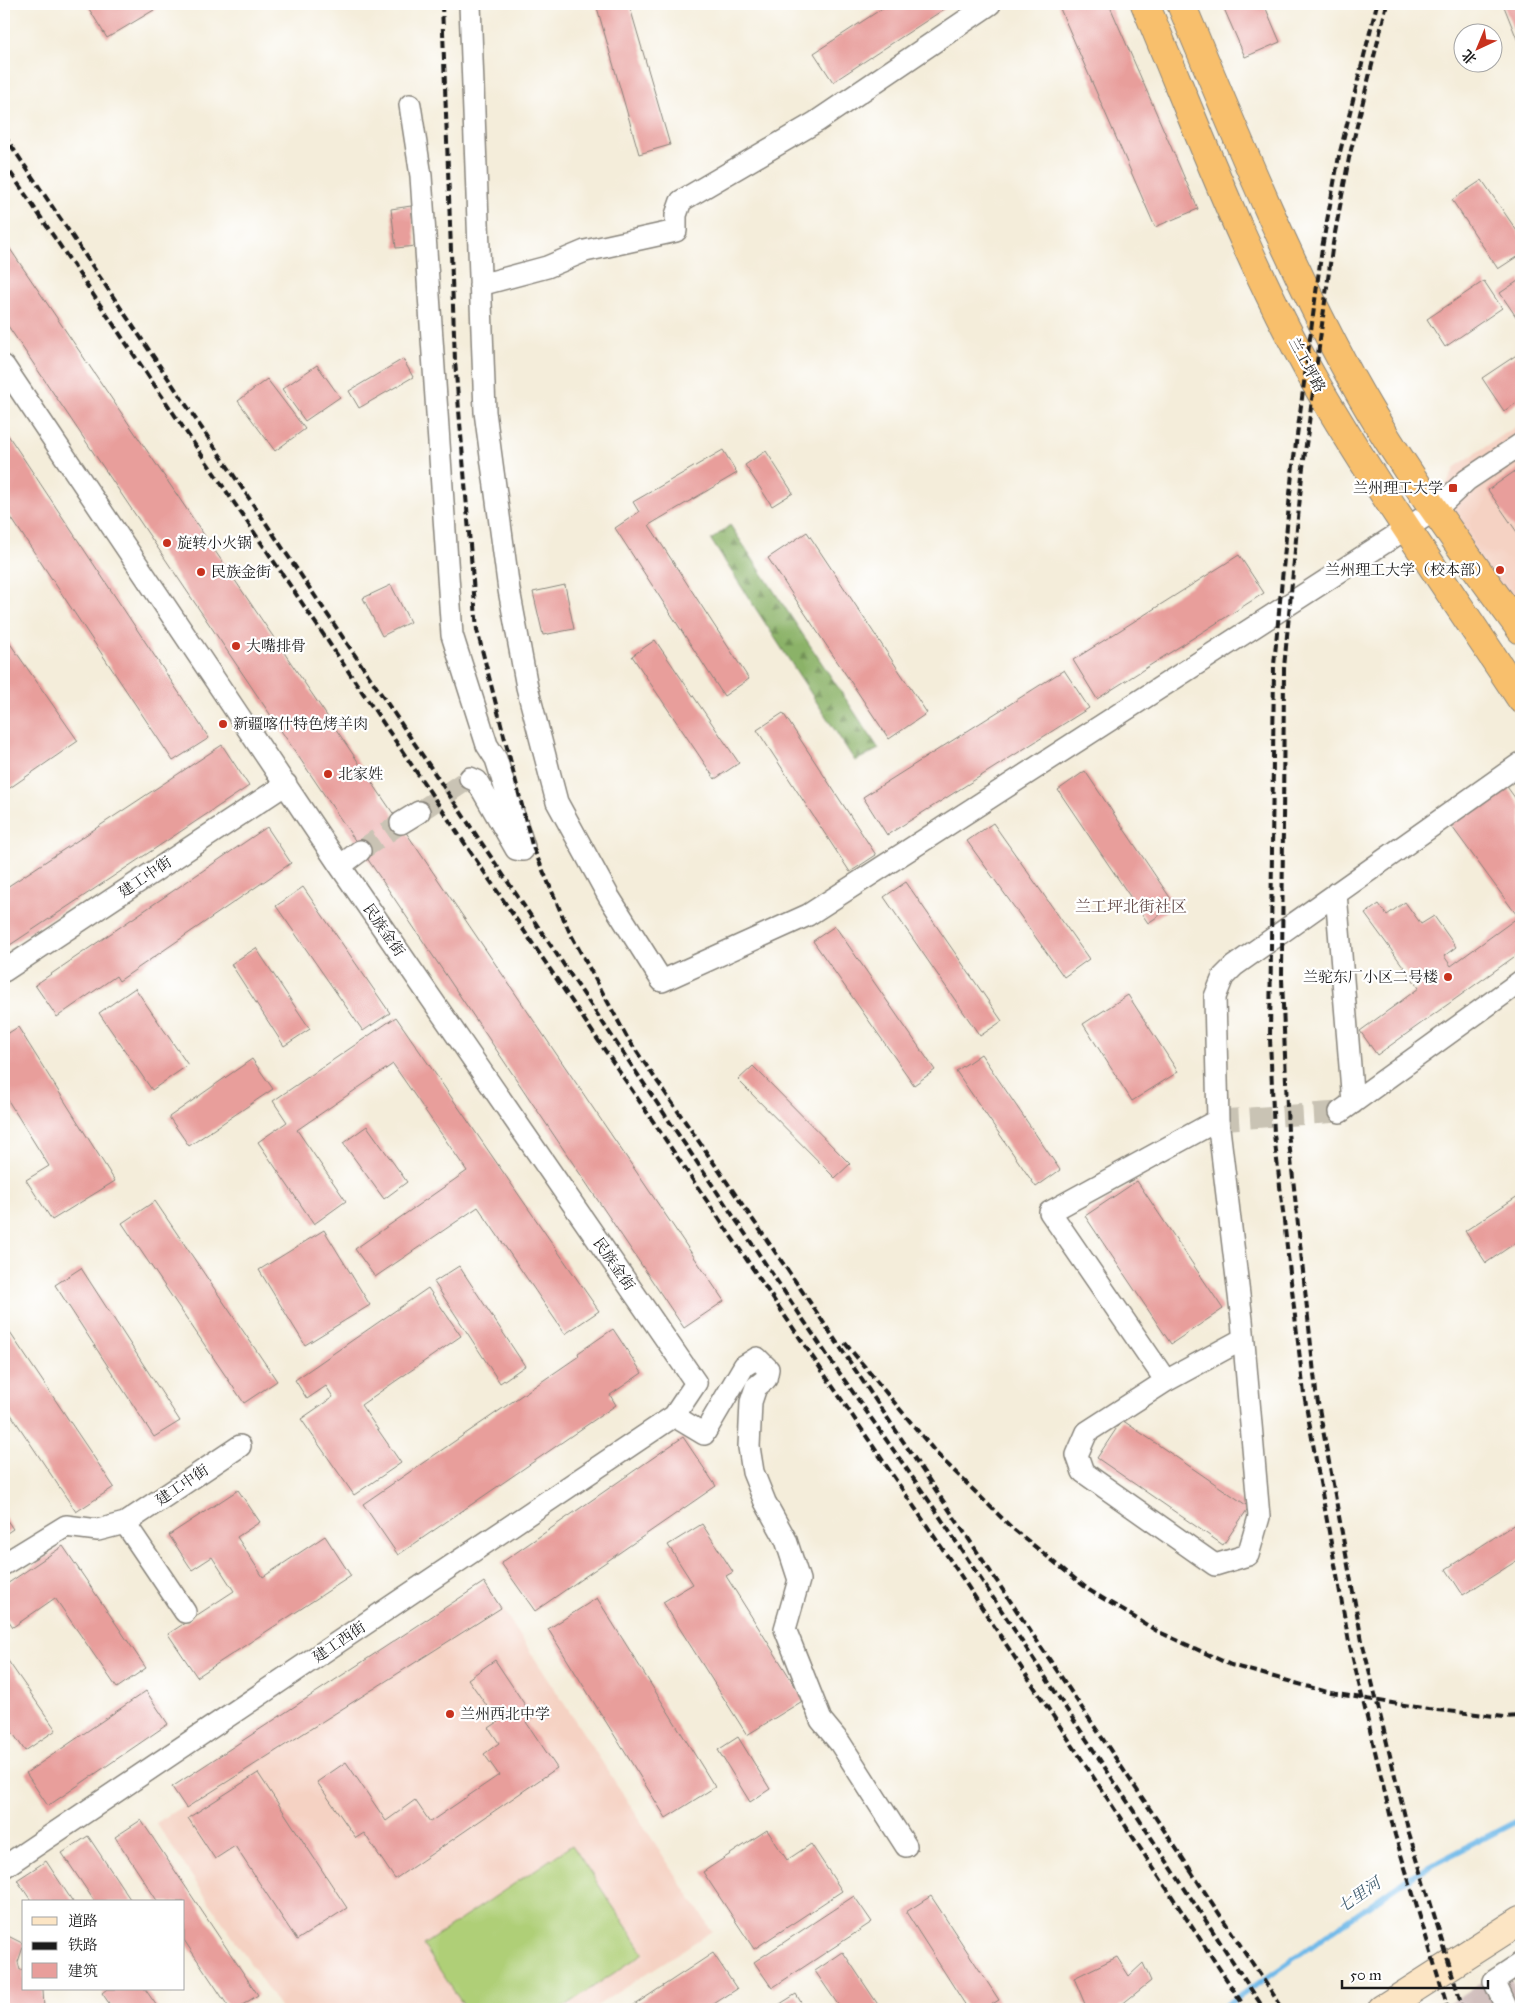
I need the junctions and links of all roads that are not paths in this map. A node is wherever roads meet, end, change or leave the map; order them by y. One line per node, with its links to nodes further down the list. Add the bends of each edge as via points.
1 (470, 4): 6 (street)
2 (990, 4): 6 (street, via 816,122 681,202 676,215 676,231 585,251 547,267)
3 (1145, 4): 10 (highway, 兰工坪路, via 1264,281 1314,380)
4 (1181, 4): 9 (highway, via 1294,267 1344,364)
5 (410, 105): 14 (street, via 421,176 452,635 487,745 502,777 524,847 522,850 516,849 477,781)
6 (480, 285): 10 (street, via 484,412 509,590 527,687 557,802 609,896 662,981 808,915)
7 (4, 366): 15 (street, 民族金街)
8 (1521, 444): 9 (street, via 1467,480)
9 (1435, 510): 10 (street); 11 (highway)
10 (1406, 527): 12 (highway, 兰工坪路)
11 (1521, 630)
12 (1521, 699)
13 (1521, 763): 20 (street)
14 (470, 778)
15 (286, 784): 19 (street, 民族金街); 21 (street, 建工中街)
16 (419, 812): 17 (street)
17 (401, 823)
18 (360, 851): 19 (street)
19 (340, 866): 26 (street, 民族金街, via 696,1383)
20 (1336, 893): 22 (street, via 1346,1108); 23 (street, via 1223,977 1216,997)
21 (4, 971)
22 (1521, 981)
23 (1218, 1120): 24 (street); 25 (street, via 1050,1212)
24 (1243, 1339): 25 (street); 25 (street, via 1259,1517 1248,1555 1215,1565 1083,1472 1077,1455 1087,1432)
25 (1166, 1381)
26 (674, 1416): 31 (street, via 704,1434 744,1366 757,1358 768,1369 766,1379 756,1387 751,1402 749,1447 753,1472 764,1502 786,1540 799,1580 785,1629 822,1720 840,1742); 32 (street, 建工西街)
27 (240, 1446): 28 (street, 建工中街)
28 (125, 1524): 29 (street, 建工中街, via 98,1530 66,1526); 30 (street)
29 (4, 1564)
30 (185, 1612)
31 (906, 1846)
32 (4, 1867)
33 (1521, 1920): 35 (street)
34 (1521, 1963): 36 (street, via 1494,1981)
35 (1382, 2009)
36 (1507, 2009)

